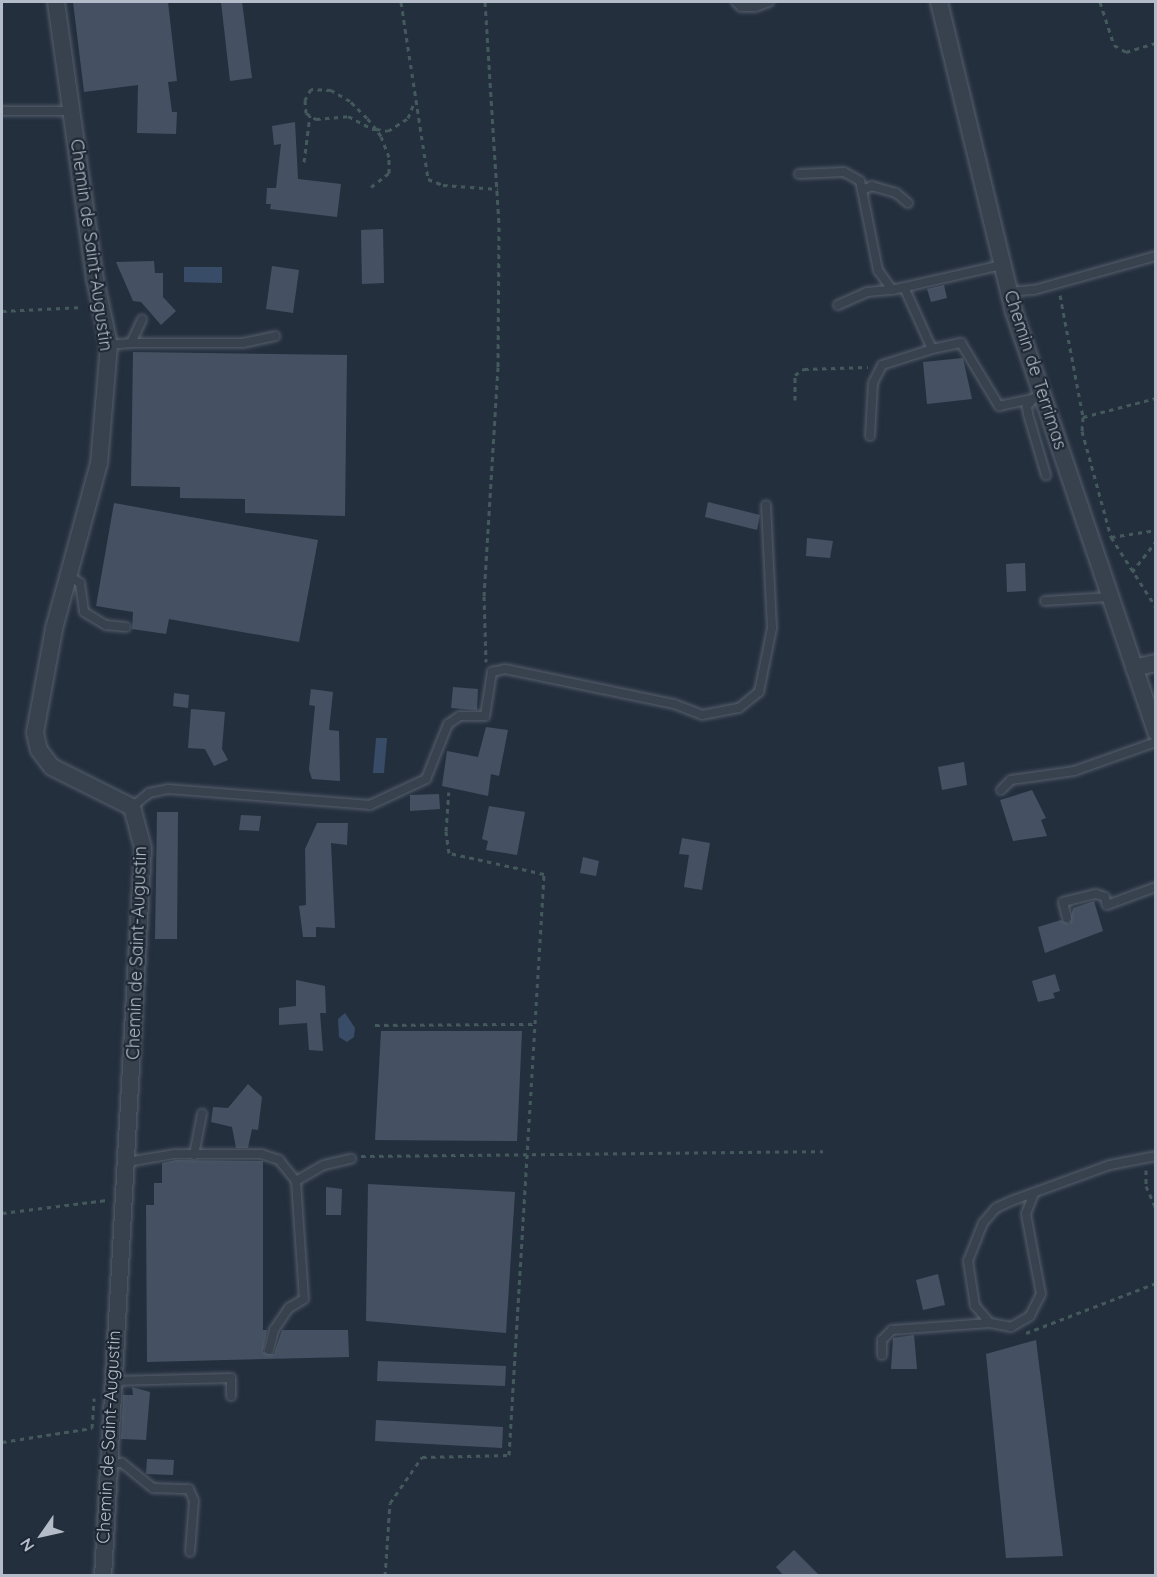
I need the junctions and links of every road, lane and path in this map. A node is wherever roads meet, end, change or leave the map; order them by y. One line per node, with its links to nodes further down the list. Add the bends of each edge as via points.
1 (56, 2): 11 (street, Chemin de Saint-Augustin)
2 (401, 2): 9 (path)
3 (485, 2): 17 (path)
4 (736, 2): 5 (lane, via 755,7)
5 (769, 2)
6 (939, 2): 21 (street, Chemin de Terrimas)
7 (1100, 2): 8 (path, via 1114,45 1126,52)
8 (1155, 44)
9 (415, 101): 13 (path, via 399,125); 17 (path, via 428,179 443,185)
10 (2, 111): 11 (lane)
11 (72, 111): 32 (street, Chemin de Saint-Augustin)
12 (310, 115): 13 (path, via 316,119 348,116); 13 (path, via 304,100 311,89 331,90); 14 (path)
13 (376, 129): 16 (path, via 389,157 389,173)
14 (304, 162)
15 (798, 174): 18 (lane, via 844,172 860,181)
16 (371, 188)
17 (498, 189): 53 (path, via 498,367 484,596 486,662)
18 (862, 190): 19 (lane, via 880,188); 24 (lane, via 878,270)
19 (908, 203)
20 (1155, 256): 25 (lane, via 1034,290)
21 (1002, 265): 22 (lane); 25 (street, Chemin de Terrimas)
22 (904, 287): 24 (lane); 33 (lane)
23 (1070, 289): 38 (path, via 1059,292)
24 (892, 290): 27 (lane, via 867,292)
25 (1009, 292): 35 (street, Chemin de Terrimas)
26 (86, 298): 28 (path, via 83,308)
27 (838, 305)
28 (2, 311)
29 (142, 319): 31 (lane)
30 (275, 336): 31 (lane, via 243,343)
31 (131, 343): 32 (lane)
32 (109, 345): 46 (street, Chemin de Saint-Augustin, via 99,463)
33 (932, 349): 34 (lane); 35 (lane, via 961,343 999,406)
34 (882, 365): 37 (path, via 804,369 795,375); 39 (lane, via 873,383)
35 (1037, 397): 40 (lane, via 1028,414); 47 (street, Chemin de Terrimas)
36 (1155, 398): 38 (path)
37 (795, 400)
38 (1083, 417): 43 (path, via 1082,431)
39 (870, 436)
40 (1046, 475)
41 (766, 505): 53 (lane, via 772,628 759,692 739,708 702,716 674,704 525,672)
42 (1155, 530): 43 (path)
43 (1111, 537): 45 (path)
44 (1155, 541): 45 (path)
45 (1132, 572): 49 (path)
46 (69, 576): 50 (lane, via 80,583 84,612 106,625); 58 (street, Chemin de Saint-Augustin, via 38,698 35,733 39,750 52,768)
47 (1110, 597): 48 (lane); 52 (street, Chemin de Terrimas)
48 (1044, 601)
49 (1155, 607)
50 (126, 627)
51 (1155, 663): 52 (street)
52 (1134, 668): 54 (street, Chemin de Terrimas)
53 (492, 672): 58 (lane, via 485,716 460,716 448,724 426,779 370,805 168,789 149,793)
54 (1155, 732)
55 (1155, 742): 56 (lane, via 1074,771 1011,780)
56 (1001, 790)
57 (449, 792): 61 (path, via 449,853 544,873)
58 (132, 807): 70 (street, Chemin de Saint-Augustin, via 143,848)
59 (1155, 886): 60 (lane, via 1107,905 1105,897 1096,894 1063,902)
60 (1067, 918)
61 (535, 1024): 62 (path); 65 (path)
62 (375, 1025)
63 (202, 1114): 66 (lane)
64 (823, 1151): 65 (path)
65 (528, 1152): 68 (path); 88 (path, via 509,1455 422,1457 390,1503)
66 (194, 1155): 70 (lane); 71 (lane, via 261,1154 279,1160)
67 (1155, 1156): 69 (lane)
68 (351, 1159): 71 (lane, via 324,1165)
69 (1143, 1160): 72 (lane, via 1110,1165); 74 (path, via 1146,1186)
70 (127, 1162): 73 (street, Chemin de Saint-Augustin)
71 (296, 1181): 79 (lane, via 304,1299 289,1308 274,1330)
72 (1034, 1193): 77 (lane, via 996,1208 983,1222 968,1261 975,1306); 78 (lane, via 1026,1214 1041,1294 1030,1316)
73 (124, 1198): 75 (path); 81 (street, Chemin de Saint-Augustin)
74 (1155, 1208)
75 (2, 1213)
76 (1155, 1283): 78 (path, via 1029,1334)
77 (990, 1323): 78 (lane); 80 (lane, via 892,1330 882,1340)
78 (1011, 1327)
79 (269, 1350)
80 (882, 1355)
81 (113, 1381): 83 (lane, via 231,1378); 85 (street, Chemin de Saint-Augustin)
82 (95, 1393): 84 (path, via 92,1428)
83 (231, 1396)
84 (2, 1442)
85 (108, 1464): 86 (lane, via 122,1463 153,1488 189,1489 194,1501); 87 (street, Chemin de Saint-Augustin)
86 (190, 1552)
87 (103, 1575)
88 (384, 1575)

